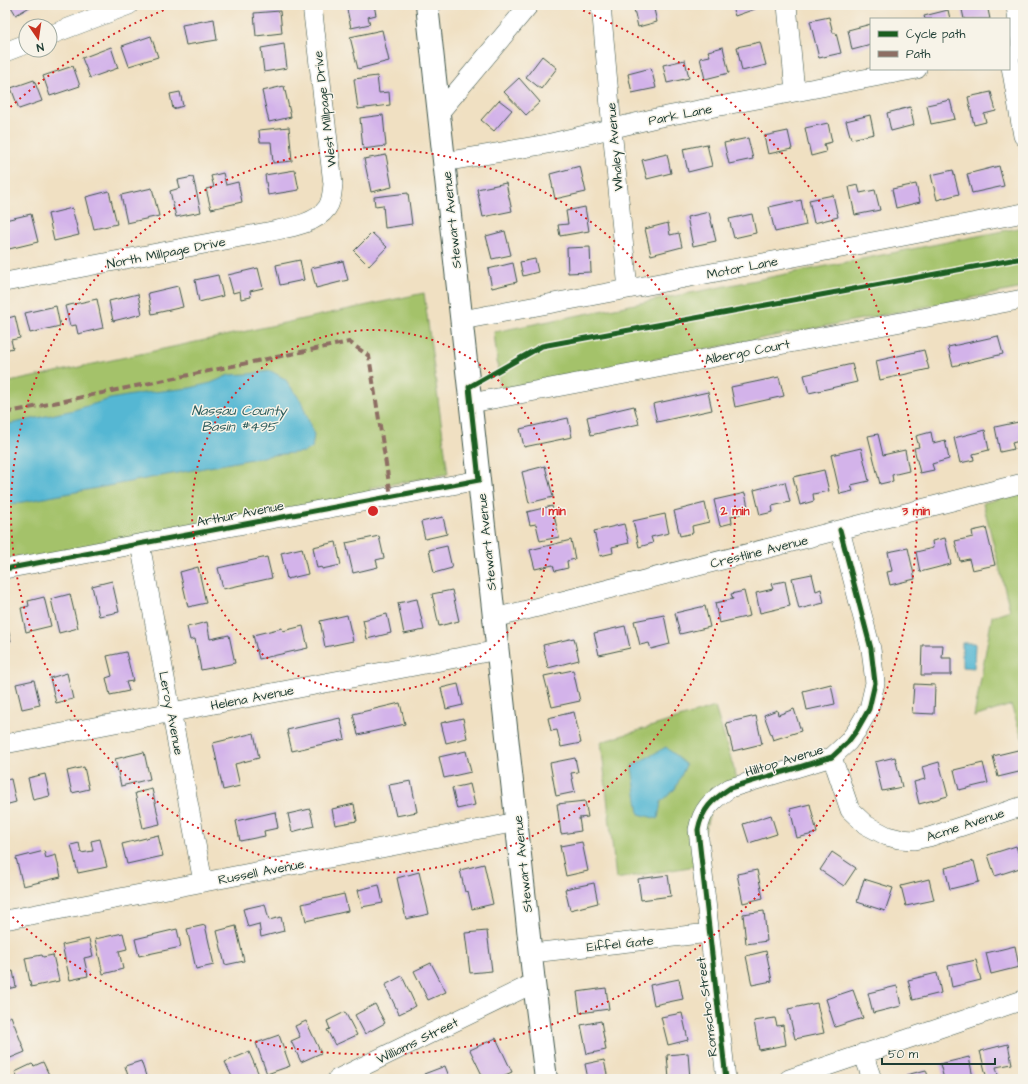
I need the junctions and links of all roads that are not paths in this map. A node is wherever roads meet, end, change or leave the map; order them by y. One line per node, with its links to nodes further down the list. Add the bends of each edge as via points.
1 (129, 5): 8 (street)
2 (312, 5): 18 (street, West Millpage Drive, via 333,184 332,196)
3 (427, 5): 14 (main road, Stewart Avenue)
4 (529, 5): 14 (street)
5 (601, 5): 15 (street, Whaley Avenue)
6 (787, 5): 13 (street)
7 (1016, 5): 10 (street)
8 (58, 32)
9 (18, 47): 11 (street)
10 (1015, 51): 16 (street)
11 (5, 52)
12 (912, 70): 13 (street, Park Lane)
13 (795, 92): 15 (street, Park Lane, via 656,118)
14 (439, 113): 17 (main road, Stewart Avenue)
15 (612, 129): 17 (street, Park Lane, via 547,144); 21 (street, Whaley Avenue)
16 (1023, 136)
17 (444, 162): 23 (main road, Stewart Avenue)
18 (324, 212): 20 (street, North Millpage Drive, via 306,223 267,232)
19 (1023, 214): 21 (street, Motor Lane)
20 (5, 282)
21 (628, 289): 23 (street, Motor Lane)
22 (1023, 299): 24 (street, Albergo Court)
23 (462, 320): 24 (main road, Stewart Avenue)
24 (471, 404): 25 (main road, Stewart Avenue)
25 (480, 480): 28 (street, Arthur Avenue); 30 (main road, Stewart Avenue)
26 (1023, 483): 27 (street, Crestline Avenue)
27 (840, 530): 30 (street, Crestline Avenue); 34 (street, Hilltop Avenue, via 871,650 875,683 869,709 857,730)
28 (140, 544): 29 (street, Arthur Avenue); 32 (street, Leroy Avenue)
29 (5, 569)
30 (495, 618): 31 (main road, Stewart Avenue)
31 (498, 650): 32 (street, Helena Avenue); 36 (main road, Stewart Avenue)
32 (172, 713): 33 (street, Helena Avenue); 37 (street, Leroy Avenue)
33 (5, 744)
34 (832, 757): 35 (street, Acme Avenue, via 850,810 866,824 887,836 914,840 929,837); 39 (street, Hilltop Avenue, via 730,788 707,807 698,830)
35 (1023, 806)
36 (517, 822): 37 (street, Russell Avenue); 40 (main road, Stewart Avenue)
37 (203, 882): 38 (street, Russell Avenue)
38 (5, 920)
39 (709, 933): 40 (street, Eiffel Gate); 47 (street, Romscho Street)
40 (532, 953): 41 (main road, Stewart Avenue)
41 (534, 984): 44 (street, Williams Street); 46 (main road, Stewart Avenue)
42 (1023, 1000): 43 (street)
43 (863, 1053): 48 (street); 49 (street)
44 (361, 1074): 45 (street, Williams Street)
45 (337, 1079)
46 (546, 1079)
47 (726, 1079)
48 (789, 1079)
49 (872, 1079)

